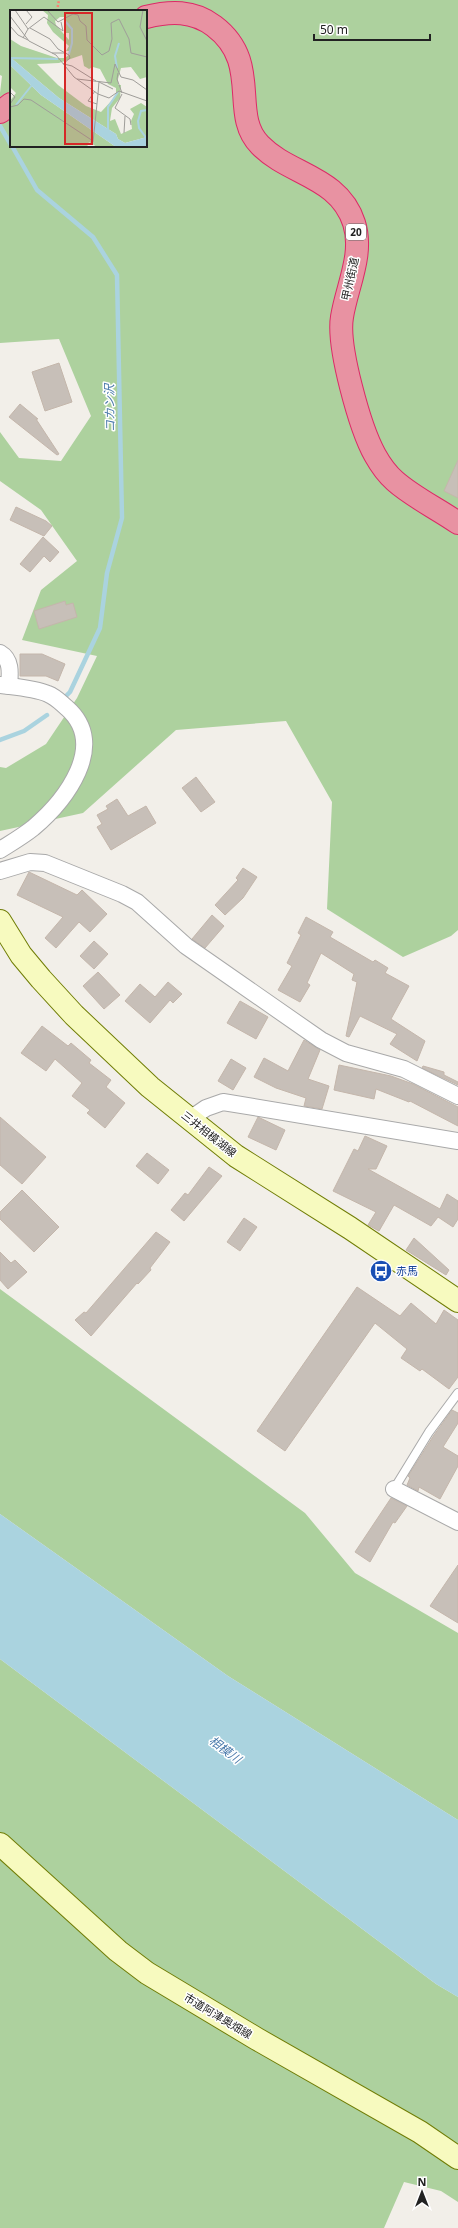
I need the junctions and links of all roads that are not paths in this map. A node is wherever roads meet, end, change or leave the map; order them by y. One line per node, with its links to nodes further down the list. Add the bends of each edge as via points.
1 (147, 17): 4 (highway, 甲州街道 / 20, via 175,12 193,14 224,33 239,56 252,136 270,154 328,187 348,209 358,240 342,317 341,335 343,354 366,432 379,463 396,482)
2 (10, 105): 3 (highway)
3 (0, 112)
4 (458, 522)
5 (0, 654): 6 (street, via 9,662 10,674)
6 (4, 686): 7 (street, via 47,693 56,698 78,720 84,736 85,749 80,769 54,807 32,828)
7 (0, 850)
8 (0, 871): 10 (street, via 30,862 45,862 122,894 137,902 186,946 321,1040 346,1053 404,1069)
9 (0, 921): 11 (main road, 三井相模湖線, via 21,955 74,1015 150,1087)
10 (458, 1096)
11 (190, 1119): 12 (street, via 206,1108 223,1102); 13 (main road, 三井相模湖線, via 236,1156 350,1228)
12 (458, 1141)
13 (458, 1301)
14 (458, 1393): 15 (lane, via 429,1432)
15 (394, 1489): 16 (street)
16 (458, 1522)
17 (0, 1844): 18 (main road, 市道阿津奥畑線, via 118,1951 147,1973 420,2132)
18 (458, 2158)

